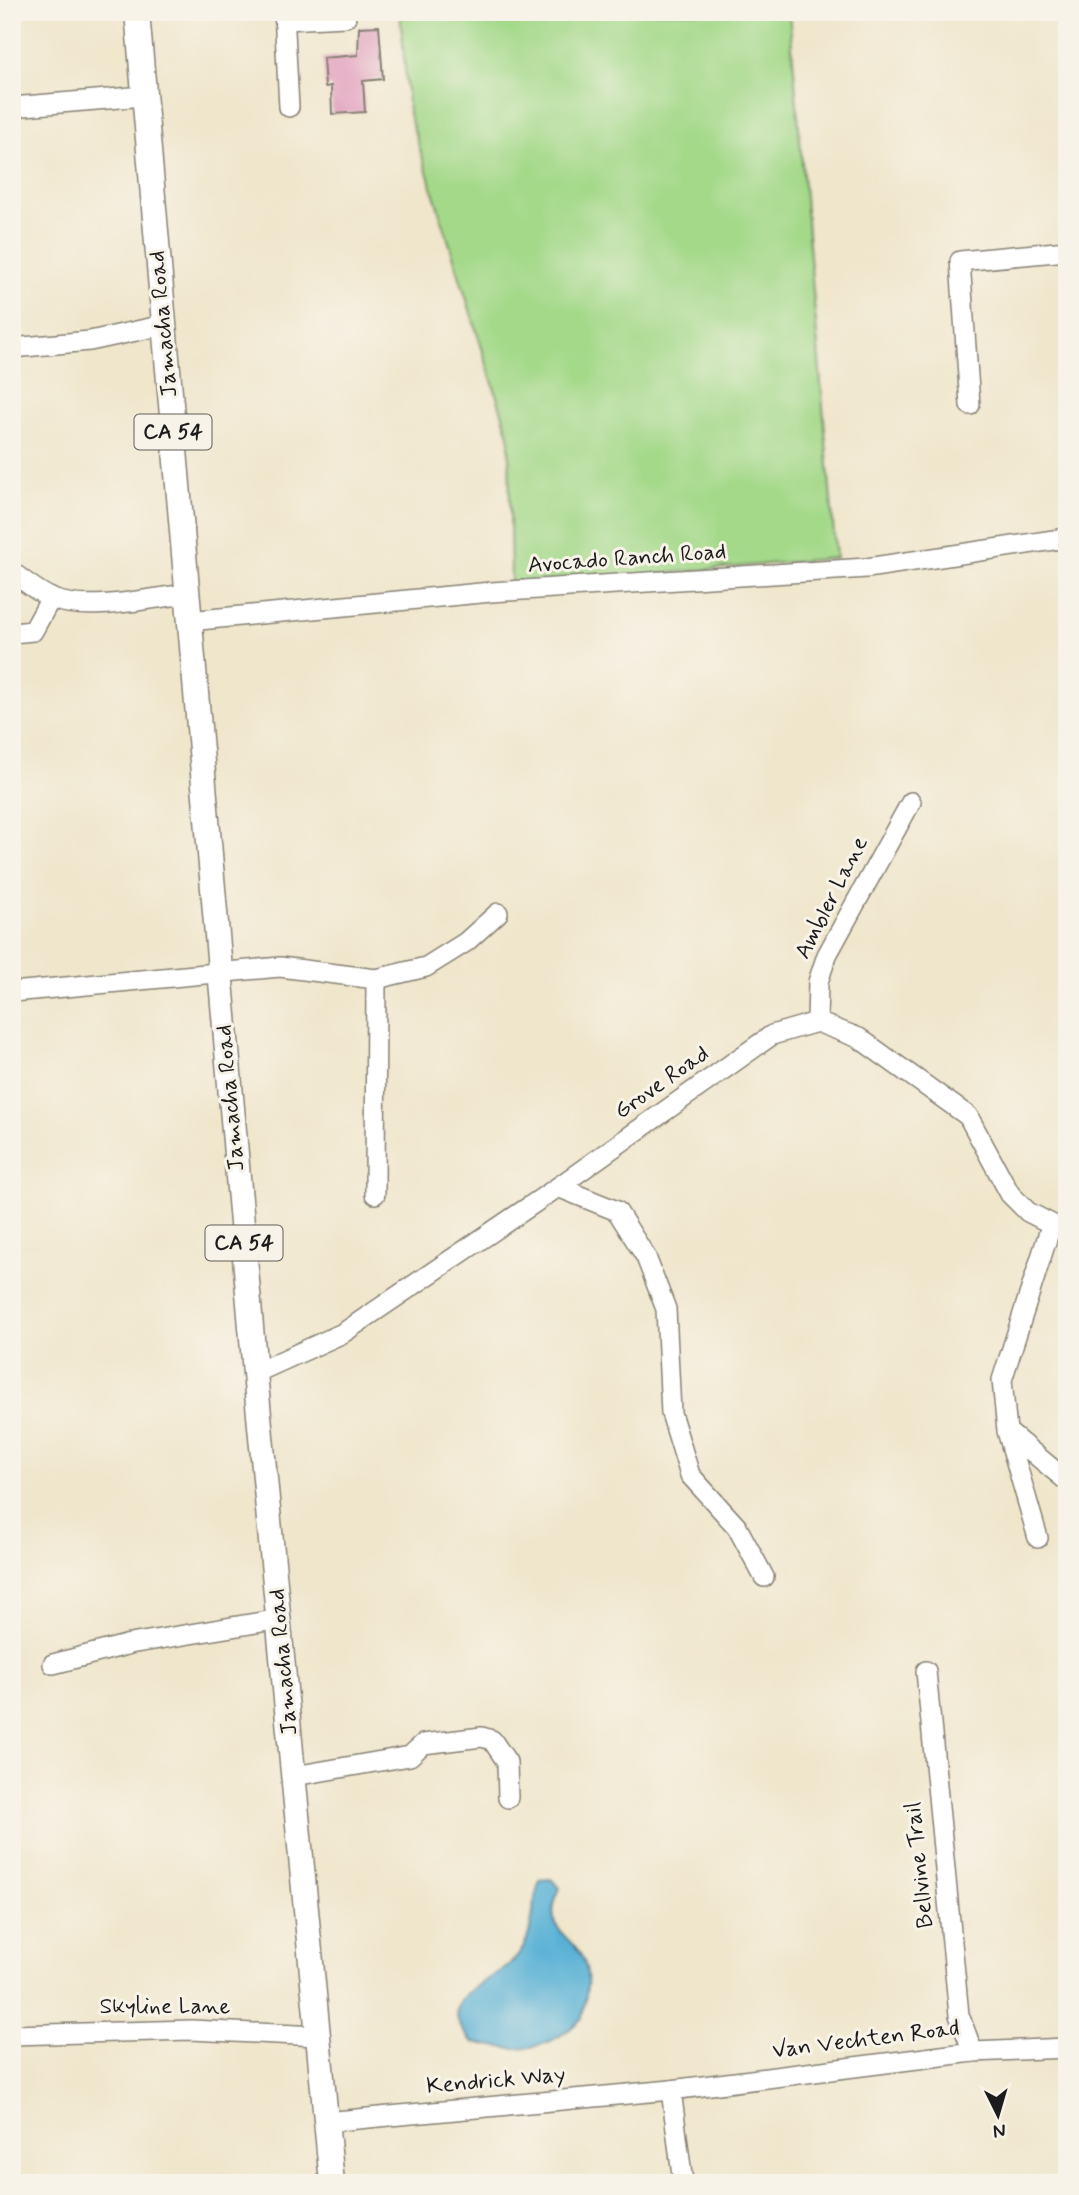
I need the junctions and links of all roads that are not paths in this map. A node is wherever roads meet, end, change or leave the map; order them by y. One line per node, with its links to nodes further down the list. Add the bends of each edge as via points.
1 (137, 12): 4 (main road, Jamacha Road / CA 54)
2 (346, 12): 3 (street, via 346,17)
3 (285, 16): 6 (street)
4 (144, 96): 5 (street); 8 (main road, Jamacha Road / CA 54)
5 (12, 107)
6 (289, 107)
7 (1067, 251): 10 (street, via 960,261)
8 (164, 326): 9 (street, via 90,341); 13 (main road, Jamacha Road / CA 54)
9 (12, 348)
10 (970, 405)
11 (1067, 538): 15 (street, Avocado Ranch Road, via 867,568 491,592)
12 (12, 572): 14 (street)
13 (187, 594): 14 (street, via 91,604); 15 (main road, Jamacha Road / CA 54)
14 (51, 598): 16 (street, via 33,631)
15 (189, 621): 19 (main road, Jamacha Road / CA 54)
16 (12, 632)
17 (911, 802): 22 (street, Ambler Lane, via 827,954 818,982)
18 (498, 913): 20 (street, via 466,942 426,967)
19 (220, 975): 20 (street, via 280,967); 21 (street); 26 (main road, Jamacha Road / CA 54)
20 (376, 979): 24 (street)
21 (12, 992)
22 (817, 1022): 23 (street, Grove Road, via 772,1035); 25 (street, via 859,1038 968,1116 1010,1194 1028,1212)
23 (558, 1186): 26 (street, Grove Road, via 342,1333); 30 (street, via 617,1211 646,1257 666,1309 671,1413 690,1475 737,1527)
24 (375, 1194)
25 (1059, 1229): 27 (street, via 1002,1380)
26 (255, 1373): 31 (main road, Jamacha Road / CA 54)
27 (1007, 1432): 28 (street); 29 (street)
28 (1067, 1481)
29 (1038, 1538)
30 (764, 1577)
31 (280, 1619): 32 (street, via 130,1644); 34 (main road, Jamacha Road)
32 (52, 1664)
33 (926, 1671): 39 (street, Bellvine Trail, via 959,2015)
34 (294, 1776): 35 (street, via 410,1756 423,1744 482,1737 492,1740 507,1762); 37 (main road, Jamacha Road)
35 (508, 1798)
36 (12, 2035): 37 (street, Skyline Lane, via 191,2030)
37 (318, 2036): 41 (main road, Jamacha Road)
38 (1067, 2048): 39 (street, Van Vechten Road)
39 (973, 2052): 40 (street, Van Vechten Road)
40 (671, 2090): 41 (street, Kendrick Way); 43 (street)
41 (325, 2122): 42 (main road, Jamacha Road)
42 (332, 2183)
43 (683, 2183)

